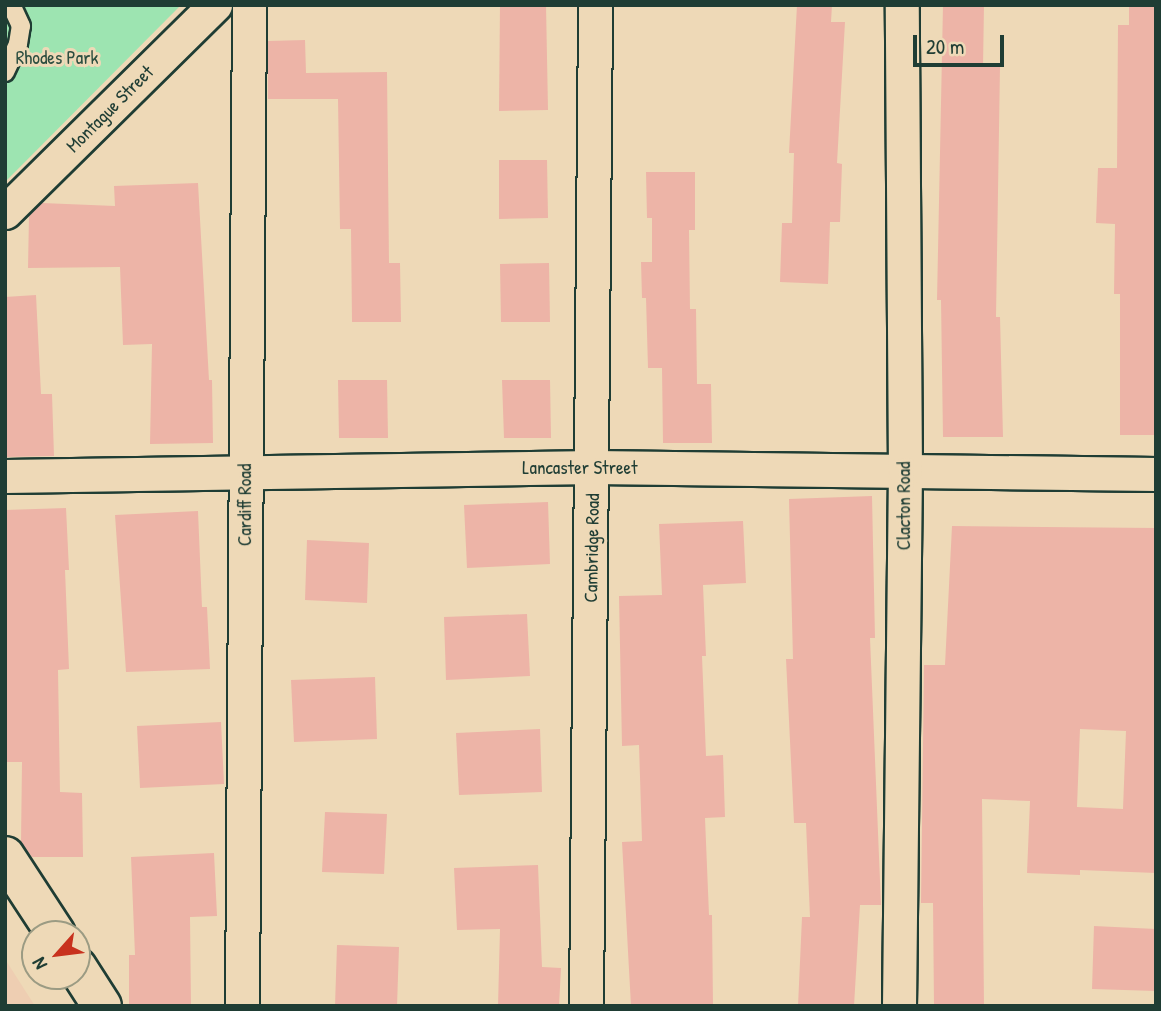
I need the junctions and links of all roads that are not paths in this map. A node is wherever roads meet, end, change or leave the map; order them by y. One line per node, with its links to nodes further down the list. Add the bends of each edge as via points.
1 (11, 5): 6 (lane, via 21,26)
2 (215, 5): 7 (street, Montague Street)
3 (249, 5): 10 (street, Cardiff Road)
4 (595, 5): 8 (street, Cambridge Road)
5 (902, 5): 9 (street, Clacton Road)
6 (5, 72)
7 (5, 212)
8 (594, 467): 9 (street, Lancaster Street); 10 (street, Lancaster Street); 18 (street, Cambridge Road)
9 (905, 470): 11 (street, Lancaster Street); 19 (street, Clacton Road)
10 (245, 471): 12 (street, Lancaster Street); 17 (street, Cardiff Road)
11 (1156, 474)
12 (5, 476)
13 (5, 856): 14 (street)
14 (47, 920)
15 (91, 989): 16 (street)
16 (102, 1006)
17 (243, 1006)
18 (586, 1006)
19 (899, 1006)

